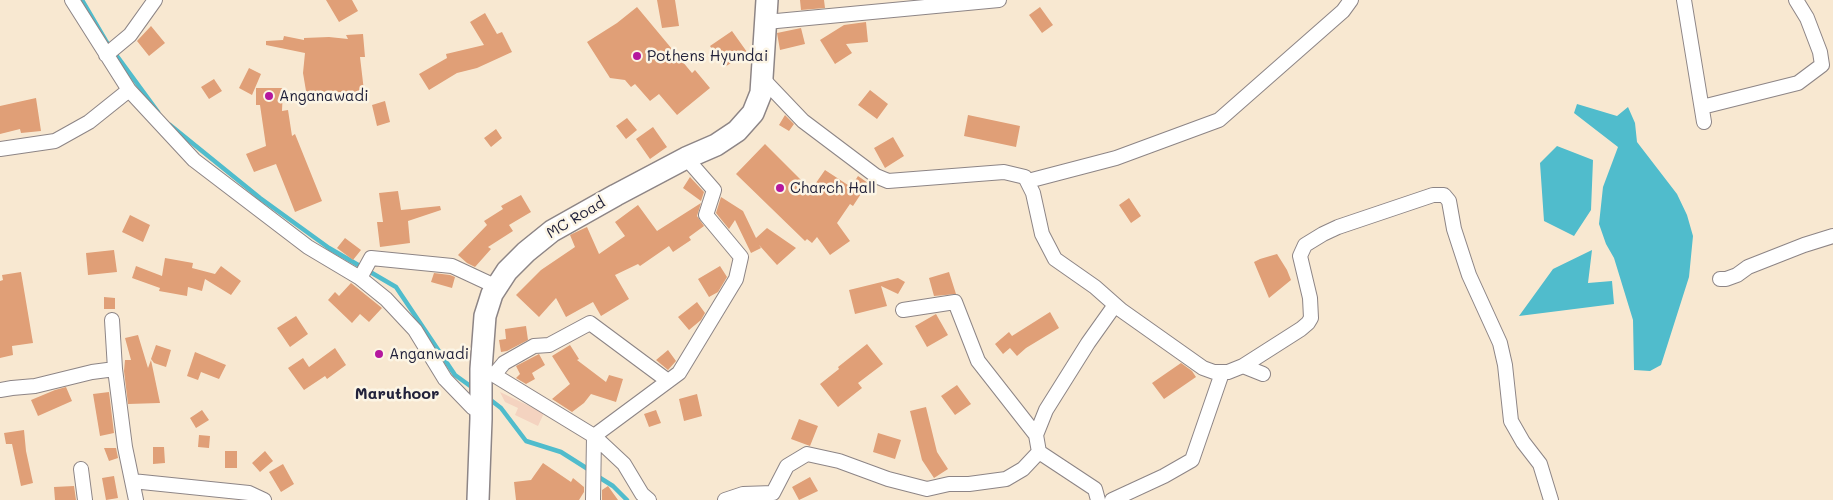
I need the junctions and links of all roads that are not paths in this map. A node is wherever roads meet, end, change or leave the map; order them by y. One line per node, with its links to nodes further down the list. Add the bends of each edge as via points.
1 (72, 0): 9 (street)
2 (155, 0): 9 (street, via 130,35)
3 (767, 0): 8 (main road, MC Road)
4 (998, 0): 8 (street)
5 (1351, 0): 16 (street, via 1343,11 1219,120 1116,158)
6 (1684, 0): 12 (street)
7 (1796, 0): 12 (street, via 1807,18 1822,65 1798,83)
8 (766, 22): 10 (main road, MC Road)
9 (106, 55): 11 (street)
10 (762, 78): 15 (main road, MC Road, via 761,94 753,113 737,131 716,145); 16 (street, via 803,121 876,176 888,181 1004,172 1025,177)
11 (129, 90): 14 (street, via 89,122 55,141); 18 (street, via 194,160 308,247)
12 (1702, 107): 13 (street)
13 (1704, 122)
14 (0, 149)
15 (686, 158): 20 (main road, MC Road, via 552,231 507,271); 29 (street, via 714,190 706,215 741,257 736,280 707,330 679,373)
16 (1028, 182): 21 (street, via 1042,234 1055,259)
17 (1833, 236): 19 (street)
18 (360, 278): 20 (street, via 371,258 452,266); 31 (street, via 386,299 415,330 445,379)
19 (1720, 279)
20 (497, 286): 26 (main road, MC Road, via 485,316)
21 (1116, 305): 27 (street, via 1203,368); 32 (street, via 1046,410)
22 (903, 310): 32 (street, via 955,302 978,361)
23 (112, 320): 25 (street)
24 (1243, 366): 27 (street); 28 (street); 48 (street, via 1311,318 1310,298 1300,256 1305,245 1338,227 1433,194 1444,195 1449,201 1469,275 1500,343 1511,421 1540,464)
25 (115, 369): 30 (street); 36 (street)
26 (487, 372): 29 (street, via 534,346 549,345 590,323); 31 (main road, MC Road); 33 (street)
27 (1222, 374): 47 (street, via 1192,460)
28 (1263, 374)
29 (668, 381): 33 (street)
30 (0, 390)
31 (477, 414): 42 (main road, MC Road)
32 (1036, 435): 34 (street)
33 (594, 436): 43 (street); 44 (street, via 624,464)
34 (1038, 452): 37 (street, via 1023,469 1006,479 949,484); 46 (street, via 1095,489)
35 (81, 470): 39 (street)
36 (132, 481): 40 (street); 41 (street, via 249,493)
37 (927, 495): 38 (street, via 839,461 806,454 787,466)
38 (774, 497): 45 (street, via 743,494)
39 (85, 500)
40 (136, 500)
41 (264, 500)
42 (478, 500)
43 (593, 500)
44 (649, 500)
45 (725, 500)
46 (1098, 500)
47 (1112, 500)
48 (1551, 500)

